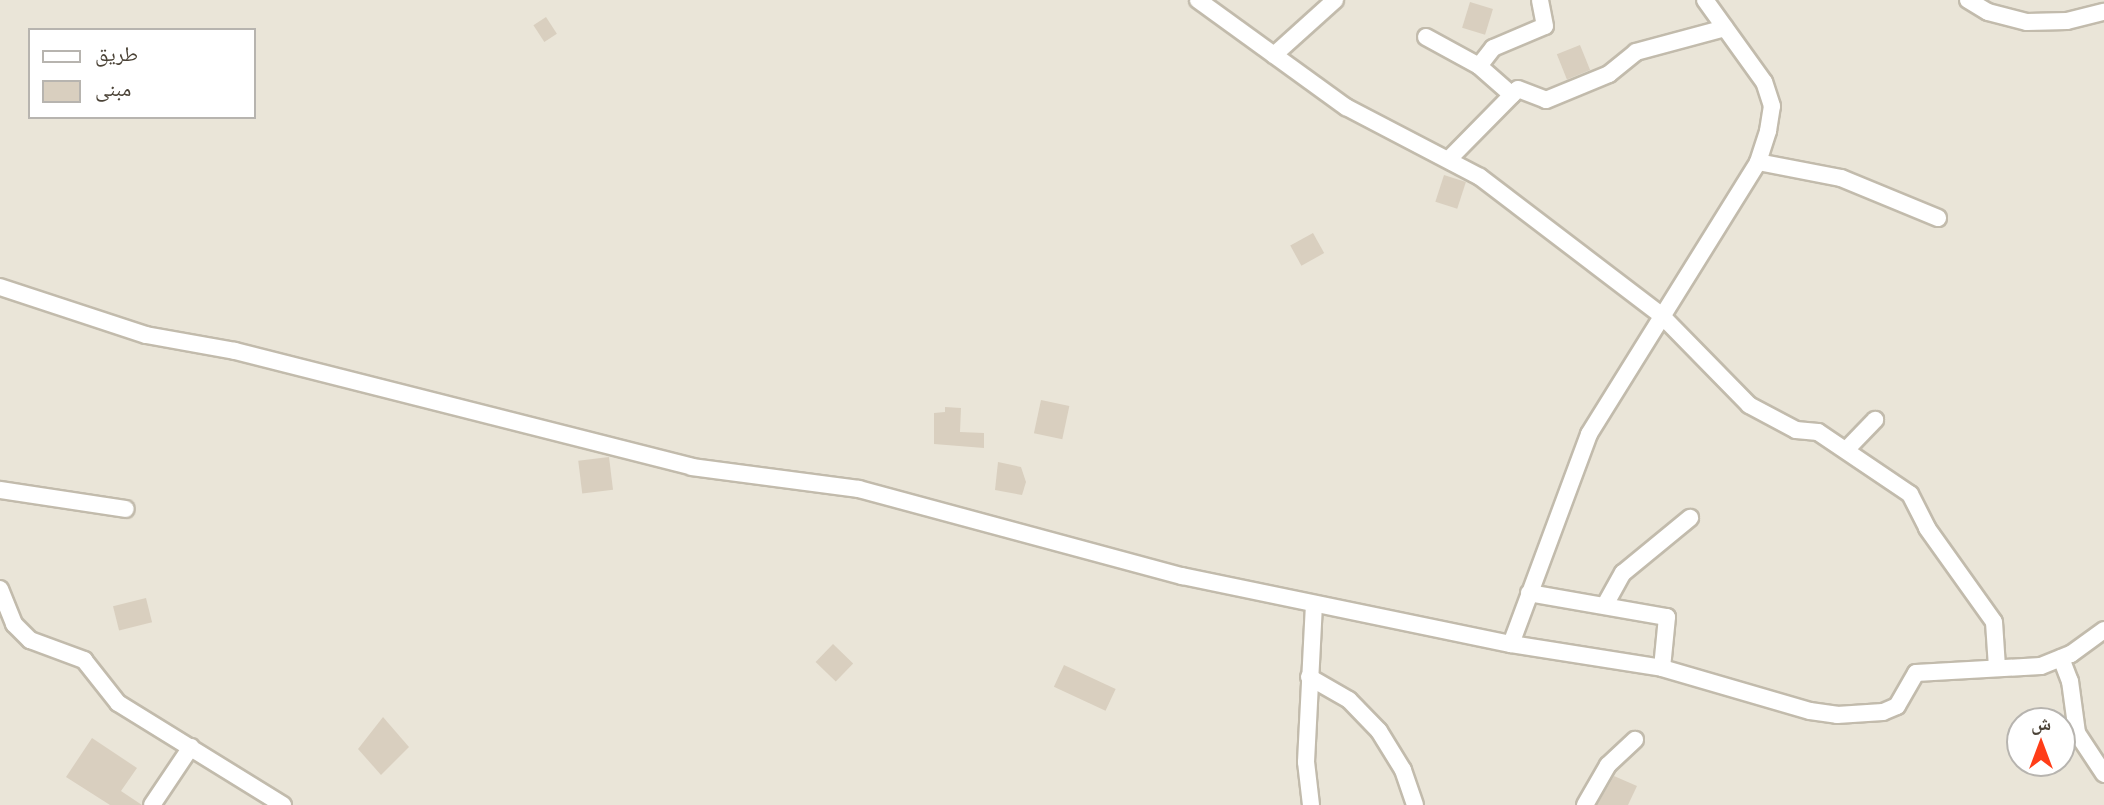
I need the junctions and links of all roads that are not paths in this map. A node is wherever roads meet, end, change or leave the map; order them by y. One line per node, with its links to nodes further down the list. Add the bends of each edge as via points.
1 (1198, 0): 9 (street)
2 (1335, 0): 9 (street)
3 (1540, 0): 10 (street, via 1545,26 1493,48)
4 (1705, 0): 7 (street)
5 (1968, 0): 6 (street, via 1988,12 2027,22 2067,21)
6 (2104, 12)
7 (1725, 28): 11 (street, via 1636,52 1609,74 1546,100 1518,89); 13 (street, via 1769,93 1771,118)
8 (1426, 37): 10 (street)
9 (1275, 55): 12 (street, via 1346,107)
10 (1479, 66): 11 (street)
11 (1512, 95): 12 (street)
12 (1449, 159): 16 (street)
13 (1758, 162): 14 (street, via 1841,178); 16 (street)
14 (1938, 218)
15 (0, 287): 24 (street, via 146,335 235,351 692,467 859,489 1182,576)
16 (1661, 315): 18 (street, via 1749,405 1796,430 1818,432); 23 (street, via 1589,434)
17 (1875, 420): 18 (street)
18 (1846, 450): 29 (street, via 1910,494 1927,527 1994,622)
19 (0, 490): 20 (street)
20 (126, 509)
21 (1690, 518): 25 (street, via 1623,573)
22 (0, 589): 33 (street, via 14,624 30,640 84,660 118,703)
23 (1529, 593): 25 (street); 27 (street)
24 (1314, 604): 27 (street); 31 (street)
25 (1605, 606): 30 (street, via 1667,617)
26 (2104, 630): 28 (street)
27 (1511, 644): 30 (street)
28 (2061, 658): 29 (street, via 2041,666); 34 (street, via 2070,681 2077,733)
29 (1997, 667): 30 (street, via 1916,673 1897,706 1850,715 1810,711)
30 (1662, 668)
31 (1309, 677): 37 (street, via 1306,762); 38 (street, via 1349,700 1379,731 1403,770)
32 (1635, 740): 39 (street, via 1608,765)
33 (191, 747): 35 (street); 36 (street)
34 (2104, 774)
35 (152, 805)
36 (283, 805)
37 (1311, 805)
38 (1415, 805)
39 (1584, 805)

